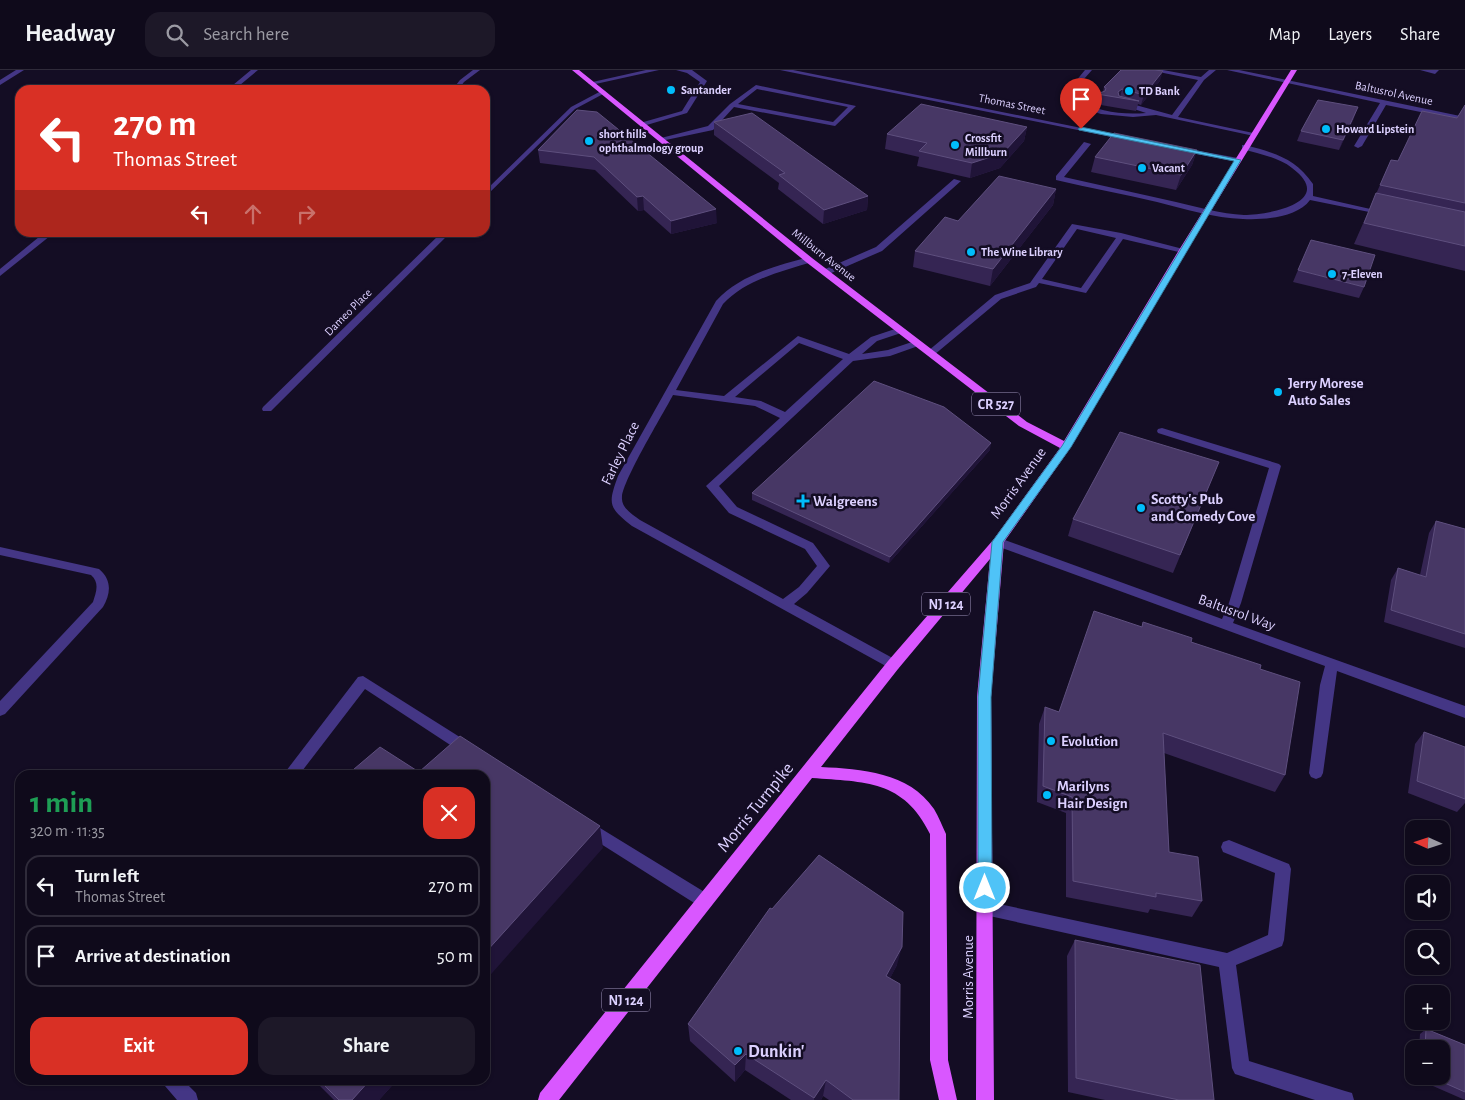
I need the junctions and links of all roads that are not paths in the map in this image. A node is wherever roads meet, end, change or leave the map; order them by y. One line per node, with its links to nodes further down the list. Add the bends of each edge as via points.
1 (21, 70): 17 (street)
2 (255, 70): 19 (street)
3 (477, 70): 20 (street)
4 (575, 70): 18 (main road, Millburn Avenue / CR 527)
5 (656, 70): 18 (street)
6 (680, 70): 30 (street, via 689,71 704,81 685,112)
7 (783, 70): 33 (street, Thomas Street)
8 (1089, 70): 21 (street)
9 (1152, 70): 15 (street)
10 (1213, 70): 15 (street)
11 (1230, 70): 16 (street, Baltusrol Avenue)
12 (1294, 70): 16 (main road, Morris Avenue / NJ 124)
13 (1423, 70): 14 (street)
14 (1436, 70)
15 (1202, 79): 28 (street)
16 (1287, 82): 24 (street, Baltusrol Avenue); 31 (main road, Morris Avenue / NJ 124)
17 (0, 83)
18 (591, 83): 22 (main road, Millburn Avenue / CR 527)
19 (236, 85)
20 (459, 85)
21 (1073, 88): 23 (street, via 1077,94); 27 (street, via 1073,100 1084,108 1131,116)
22 (603, 92): 30 (main road, Millburn Avenue / CR 527); 40 (street, via 573,108)
23 (1099, 99)
24 (1384, 102): 29 (street, Baltusrol Avenue); 36 (street)
25 (1119, 103): 27 (street, via 1138,106)
26 (732, 105): 26 (street, via 835,124 853,106 756,87); 32 (street, via 710,128)
27 (1153, 114): 28 (street)
28 (1174, 118): 31 (street)
29 (1465, 119)
30 (643, 125): 32 (main road, Millburn Avenue / CR 527)
31 (1254, 134): 37 (main road, Morris Avenue / NJ 124)
32 (661, 139): 48 (main road, Millburn Avenue / CR 527)
33 (1140, 140)
34 (1087, 144): 42 (street, via 1059,178)
35 (1168, 146): 38 (street)
36 (1358, 146)
37 (1245, 147): 38 (main road, Morris Avenue / NJ 124); 41 (street, via 1293,165 1308,180 1311,188)
38 (1238, 160): 42 (main road, Morris Avenue / NJ 124)
39 (957, 181): 49 (street, via 879,249)
40 (490, 190)
41 (1308, 197): 42 (street, via 1304,203 1272,216 1240,217); 43 (street)
42 (1207, 211): 47 (main road, Morris Avenue / NJ 124)
43 (1390, 215)
44 (1121, 236): 47 (street); 51 (street, via 1075,226); 51 (street, via 1083,291)
45 (45, 237): 50 (street)
46 (442, 237): 58 (street, Dameo Place)
47 (1183, 250): 61 (main road, Morris Avenue / NJ 124)
48 (809, 260): 49 (main road, Millburn Avenue / CR 527); 56 (street, Farley Place, via 750,280 726,294)
49 (826, 272): 52 (main road, Millburn Avenue / CR 527)
50 (0, 273)
51 (1037, 280): 54 (street, via 1028,288 998,297)
52 (901, 330): 53 (main road, Millburn Avenue / CR 527); 55 (street, via 874,340)
53 (918, 343): 54 (main road, Millburn Avenue / CR 527); 55 (street, via 890,353)
54 (931, 353): 61 (main road, Millburn Avenue / CR 527, via 1023,424)
55 (850, 358): 57 (street, via 798,340); 59 (street)
56 (670, 392): 57 (street); 64 (street, Farley Place, via 624,476 616,497 620,511)
57 (726, 399): 59 (street, via 757,403)
58 (267, 409)
59 (787, 417): 64 (street, via 712,486 733,510 809,546 824,566 803,590)
60 (1162, 431): 65 (street, via 1275,466)
61 (1066, 447): 62 (main road, Morris Avenue / NJ 124)
62 (998, 542): 65 (street, Baltusrol Way); 67 (main road, Morris Turnpike / NJ 124); 77 (main road, Morris Avenue, via 984,697)
63 (0, 551): 68 (street, via 96,572 104,584 100,604)
64 (784, 605): 67 (street, Farley Place)
65 (1226, 625): 66 (street, Baltusrol Way)
66 (1332, 664): 69 (street, Baltusrol Way); 73 (street)
67 (894, 665): 72 (main road, Morris Turnpike / NJ 124)
68 (0, 710)
69 (1465, 712)
70 (480, 757): 71 (street, via 363,681)
71 (294, 770)
72 (809, 772): 76 (main road, Morris Turnpike / NJ 124); 82 (main road, via 864,776 888,782 911,794 928,813 938,834 939,1060)
73 (1316, 773)
74 (571, 816): 76 (street)
75 (1229, 847): 78 (street, via 1283,869 1276,940)
76 (706, 901): 81 (main road, Morris Turnpike / NJ 124)
77 (985, 908): 78 (street); 83 (main road, Morris Avenue)
78 (1227, 961): 84 (street, via 1241,1068)
79 (176, 1085): 80 (street)
80 (189, 1100)
81 (547, 1100)
82 (948, 1100)
83 (985, 1100)
84 (1345, 1100)

